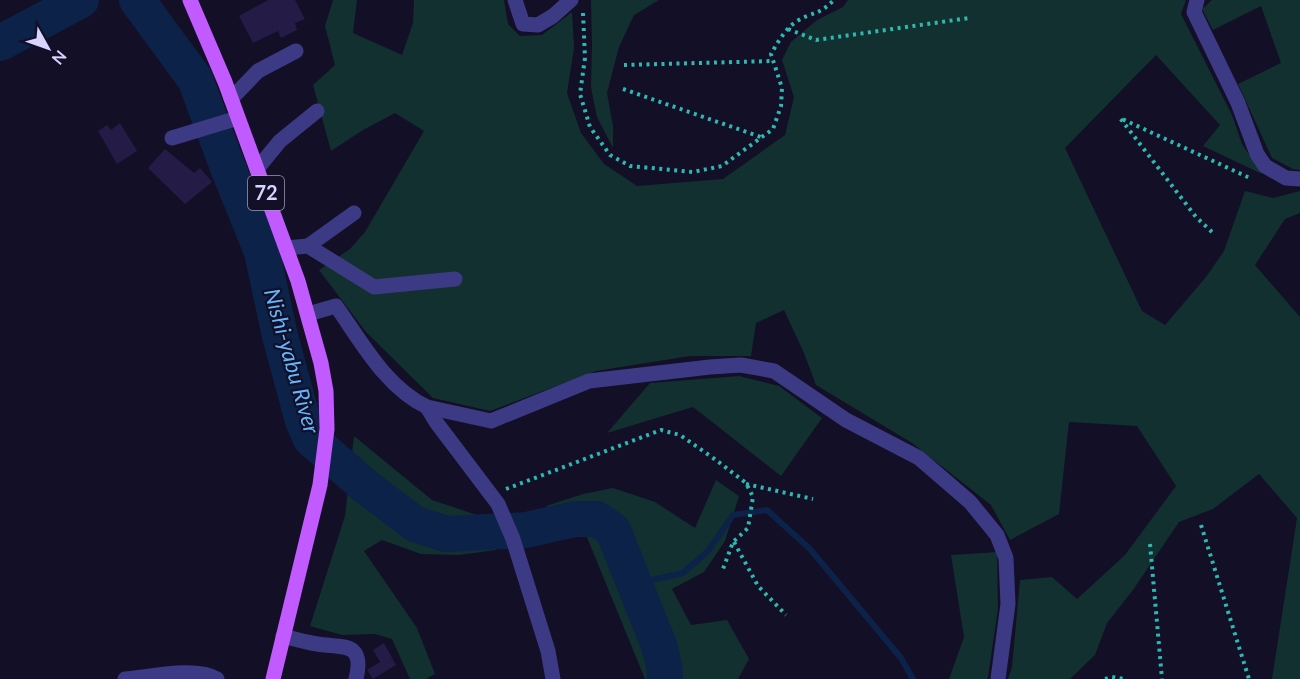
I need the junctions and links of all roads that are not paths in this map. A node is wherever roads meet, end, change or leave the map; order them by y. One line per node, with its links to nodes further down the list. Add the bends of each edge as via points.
1 (190, 0): 6 (main road, 72)
2 (515, 0): 4 (street, via 523,24 538,25)
3 (1197, 0): 11 (street, via 1194,12 1238,103 1257,154 1265,166 1286,178)
4 (577, 1)
5 (296, 51): 6 (street, via 258,71)
6 (231, 99): 8 (main road, 72)
7 (317, 111): 10 (street, via 280,141)
8 (233, 120): 9 (street); 10 (main road, 72)
9 (172, 138)
10 (257, 169): 14 (main road, 72)
11 (1300, 179)
12 (354, 213): 13 (street)
13 (308, 246): 14 (street); 15 (street, via 374,287)
14 (286, 248): 16 (main road, 72)
15 (455, 279)
16 (309, 314): 17 (street, via 336,306 384,372 411,398); 18 (main road, 72, via 326,391 327,429 317,501)
17 (427, 407): 23 (street, via 494,499 513,539); 24 (street, via 491,421 589,381 741,365 774,371 846,420 919,458 970,502 997,535 1006,558 1008,604)
18 (283, 636): 21 (main road, 72); 22 (street, via 348,647 359,661)
19 (124, 679): 20 (street, via 207,673)
20 (217, 679)
21 (273, 679)
22 (356, 679)
23 (553, 679)
24 (998, 679)

